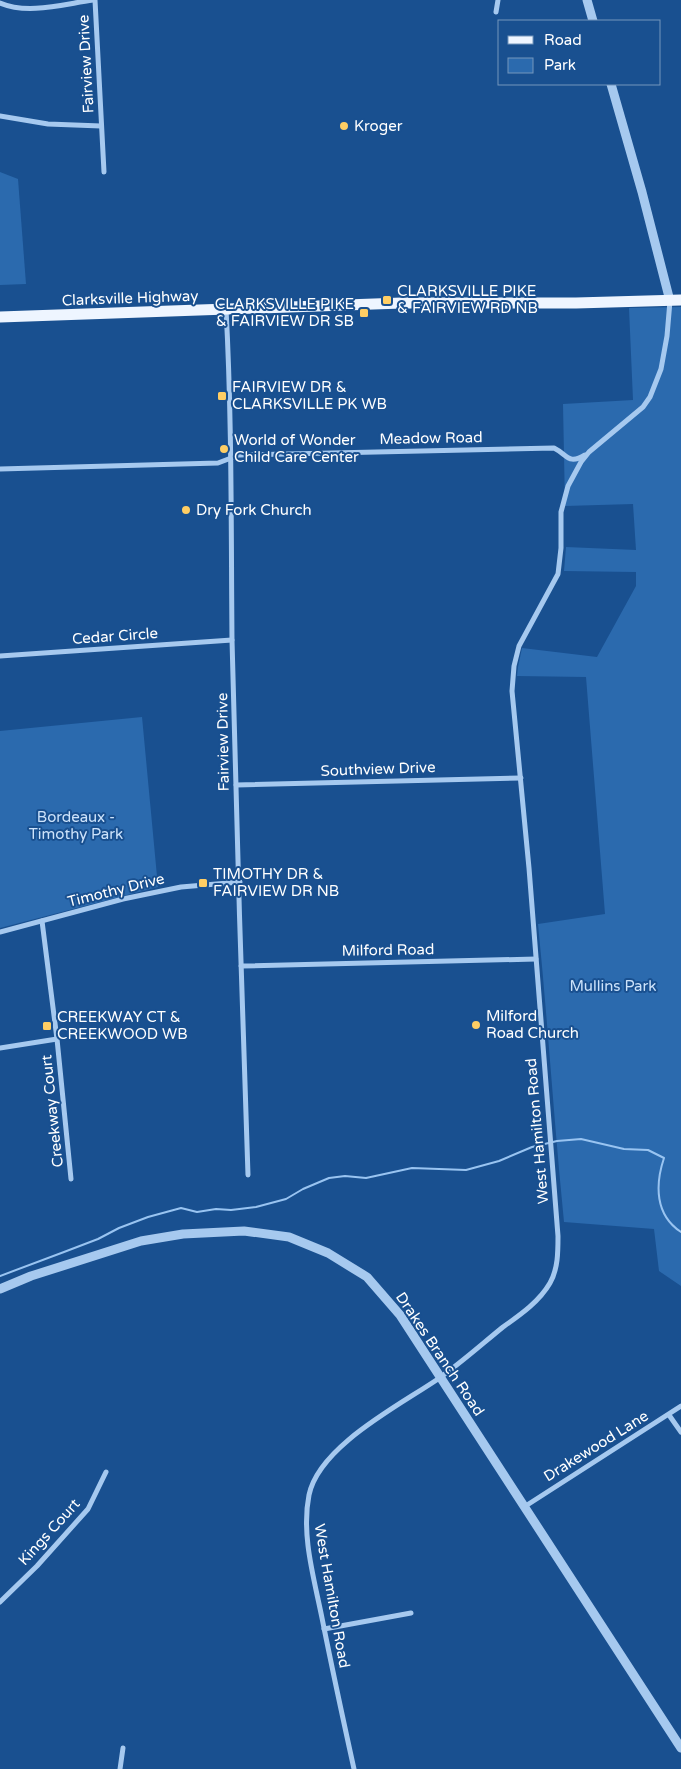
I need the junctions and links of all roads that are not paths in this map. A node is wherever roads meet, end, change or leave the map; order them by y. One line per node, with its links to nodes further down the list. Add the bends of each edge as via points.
1 (94, 0): 4 (street, via 37,8); 9 (street, Fairview Drive)
2 (498, 0): 5 (street)
3 (587, 0): 6 (street)
4 (0, 3)
5 (496, 12)
6 (593, 20)
7 (611, 85): 11 (street)
8 (0, 116): 9 (street, via 48,124)
9 (101, 126): 10 (street, Fairview Drive)
10 (104, 172)
11 (675, 301): 12 (main road, Clarksville Highway, via 449,302); 14 (street, West Hamilton Road, via 661,369 650,397)
12 (226, 309): 13 (main road, Clarksville Highway); 15 (street, Fairview Drive)
13 (0, 317)
14 (589, 452): 15 (street, Meadow Road, via 578,459 567,458 554,448); 19 (street, West Hamilton Road, via 568,486 561,512 558,574 519,646 514,666 512,690)
15 (231, 457): 16 (street, Meadow Road, via 218,463); 17 (street, Fairview Drive)
16 (0, 469)
17 (232, 640): 18 (street, Cedar Circle); 20 (street, Fairview Drive)
18 (0, 656)
19 (521, 778): 20 (street, Southview Drive); 24 (street, West Hamilton Road)
20 (236, 785): 21 (street, Fairview Drive)
21 (240, 882): 22 (street, Timothy Drive, via 181,887); 25 (street, Fairview Drive)
22 (42, 921): 23 (street, Timothy Drive); 26 (street, Creekway Court)
23 (0, 932)
24 (536, 959): 25 (street, Milford Road); 31 (street, West Hamilton Road, via 558,1244 556,1268 544,1292 523,1312)
25 (241, 966): 28 (street, Fairview Drive)
26 (57, 1039): 27 (street); 29 (street, Creekway Court)
27 (0, 1048)
28 (248, 1175)
29 (71, 1178)
30 (0, 1289): 31 (street, Drakes Branch Road, via 141,1241 183,1234 244,1230 289,1237 328,1253 368,1278 400,1315)
31 (440, 1378): 36 (street, Drakes Branch Road); 39 (street, West Hamilton Road, via 352,1437 318,1471 309,1492 306,1513 310,1561)
32 (681, 1406): 33 (street, Drakewood Lane)
33 (669, 1415): 34 (street); 36 (street, Drakewood Lane)
34 (681, 1432)
35 (106, 1472): 37 (street, Kings Court, via 88,1510)
36 (524, 1507): 41 (street, Drakes Branch Road)
37 (0, 1602)
38 (411, 1613): 39 (street)
39 (324, 1629): 43 (street, West Hamilton Road)
40 (124, 1748): 42 (street)
41 (681, 1748)
42 (120, 1769)
43 (354, 1769)

